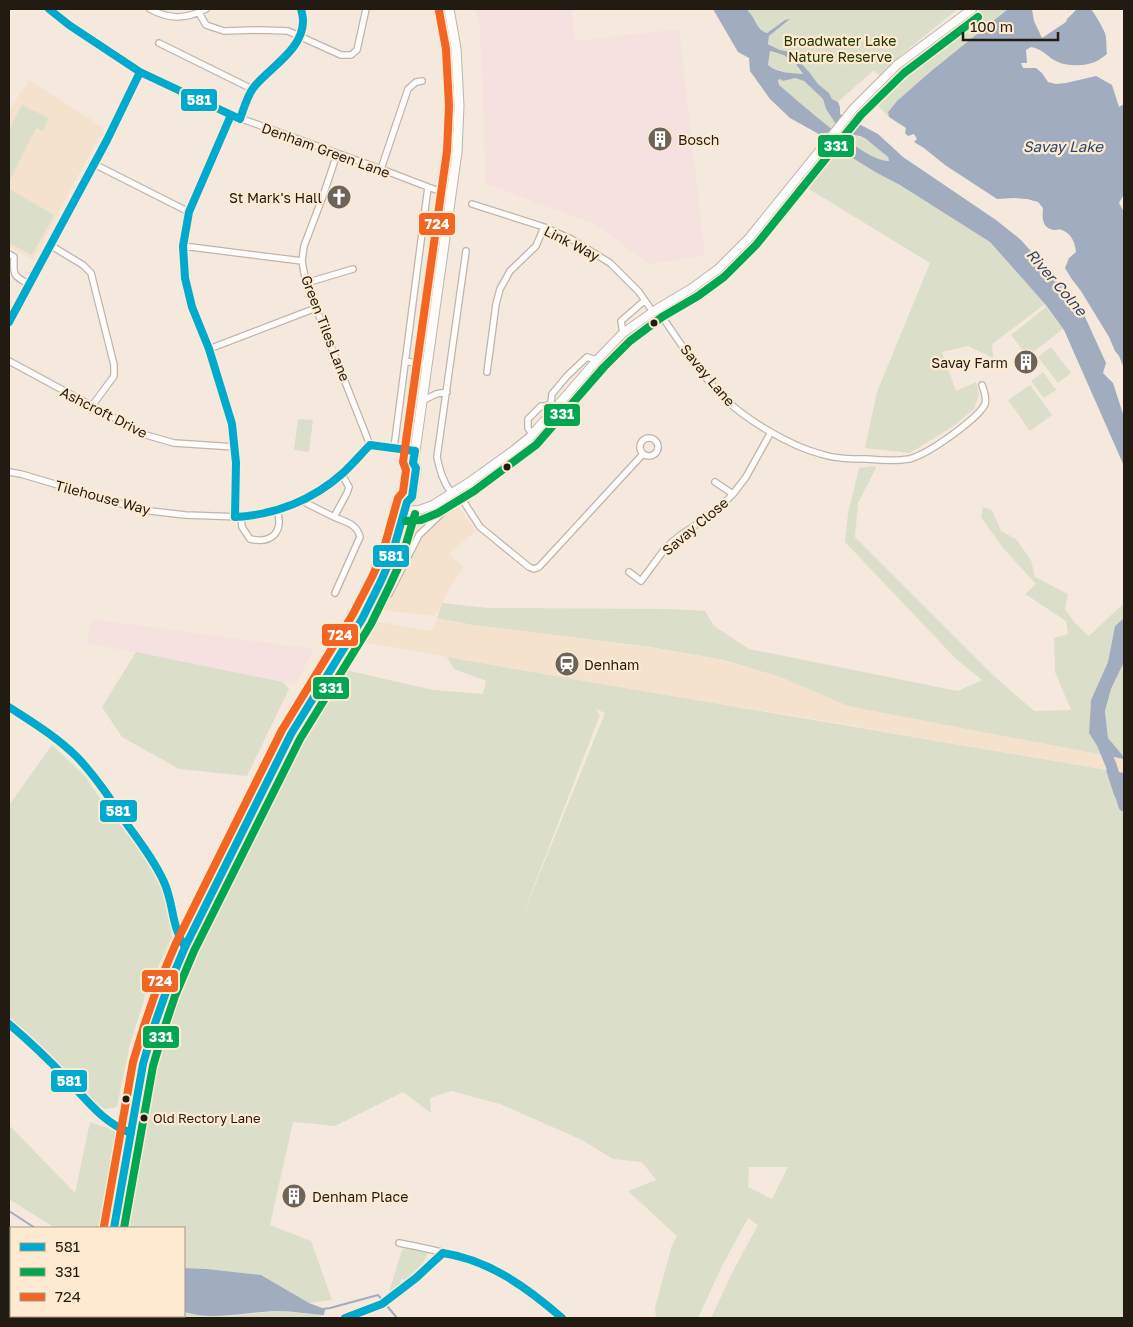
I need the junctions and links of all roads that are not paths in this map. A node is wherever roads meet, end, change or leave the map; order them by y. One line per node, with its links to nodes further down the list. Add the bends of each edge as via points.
1 (49, 9): 11 (street, Denham Green Lane)
2 (150, 9): 8 (street, via 166,16 183,17)
3 (206, 9): 8 (street)
4 (301, 9): 9 (street, via 303,24)
5 (366, 9): 9 (street, via 357,50 350,55 341,55)
6 (449, 9): 20 (main road, via 456,48 459,106)
7 (972, 9): 34 (street, via 897,66 854,108 749,238 718,269)
8 (199, 13): 9 (street, via 206,25 224,31 278,30)
9 (299, 37): 13 (street, via 289,53)
10 (159, 43): 13 (street)
11 (140, 72): 14 (street, Denham Green Lane); 17 (street)
12 (422, 81): 18 (street, via 408,88)
13 (252, 89): 15 (street)
14 (231, 115): 15 (street, Denham Green Lane); 22 (street)
15 (240, 119): 16 (street, Denham Green Lane)
16 (337, 154): 18 (street, Denham Green Lane); 28 (street, Green Tiles Lane, via 304,246)
17 (94, 164): 22 (street); 24 (street)
18 (380, 169): 19 (street, Denham Green Lane)
19 (428, 187): 20 (street, Denham Green Lane); 39 (street)
20 (451, 195): 41 (main road)
21 (472, 204): 23 (street, Link Way)
22 (189, 212): 25 (street)
23 (544, 227): 32 (street, Link Way, via 610,263); 42 (street, via 536,246 510,271 500,289)
24 (50, 245): 31 (street); 47 (street, via 91,273 114,365 114,376)
25 (183, 246): 28 (street); 37 (street, via 185,278 192,307)
26 (466, 251): 44 (street)
27 (9, 254): 31 (street, via 14,257 13,271 18,279)
28 (302, 261): 30 (street, Green Tiles Lane)
29 (353, 269): 30 (street)
30 (306, 283): 33 (street, Green Tiles Lane)
31 (29, 284): 35 (street)
32 (644, 301): 34 (street, Link Way); 36 (street, via 621,321)
33 (316, 308): 37 (street); 50 (street, Green Tiles Lane)
34 (654, 311): 36 (street); 48 (street, Savay Lane, via 724,398)
35 (9, 322)
36 (623, 333): 38 (street)
37 (209, 348): 51 (street, via 232,424)
38 (597, 360): 46 (street); 46 (street, via 587,357 567,376 552,394)
39 (405, 361): 41 (street); 52 (street)
40 (9, 362): 47 (street, Ashcroft Drive)
41 (427, 364): 45 (main road)
42 (487, 372)
43 (982, 385): 48 (street, Savay Lane, via 984,404 977,414 939,445 909,459 850,459 822,455)
44 (447, 392): 45 (street); 60 (street, via 437,457 440,473)
45 (422, 401): 53 (main road)
46 (554, 405): 49 (street); 49 (street, via 540,406 528,419)
47 (92, 406): 51 (street, Ashcroft Drive, via 146,435 174,443)
48 (771, 432): 61 (street, Savay Close)
49 (530, 435): 57 (street); 59 (street, via 529,448)
50 (370, 444): 52 (street); 56 (street, Tilehouse Way)
51 (234, 447): 66 (street)
52 (394, 448): 53 (street)
53 (415, 451): 64 (main road, via 414,490)
54 (643, 454): 62 (street, via 539,567 529,566 480,527)
55 (9, 472): 66 (street, Tilehouse Way, via 142,510)
56 (342, 475): 63 (street, Tilehouse Way); 67 (street, via 349,487)
57 (468, 482): 59 (street); 60 (street)
58 (715, 482): 61 (street)
59 (475, 490): 62 (street)
60 (452, 494): 64 (street, via 416,511)
61 (733, 494): 68 (street, Savay Close, via 714,513 672,542 640,581)
62 (462, 498): 69 (street, via 420,535 389,594)
63 (302, 501): 65 (street, Tilehouse Way); 67 (street)
64 (406, 506): 69 (main road, via 391,558)
65 (276, 510): 66 (street, Tilehouse Way); 66 (street, via 279,527 266,541 250,539)
66 (238, 517)
67 (334, 517): 70 (street, via 352,524 360,537)
68 (628, 572)
69 (377, 590): 72 (main road, via 291,734)
70 (335, 593)
71 (9, 707): 72 (street, via 72,752 99,784 152,859 168,888 176,934)
72 (185, 947): 74 (main road, via 153,1028)
73 (9, 1024): 74 (street, via 113,1126)
74 (131, 1133): 75 (main road)
75 (114, 1227)
76 (399, 1243): 77 (street)
77 (443, 1253): 78 (street, via 382,1304); 79 (street, via 504,1274)
78 (345, 1318)
79 (562, 1318)

